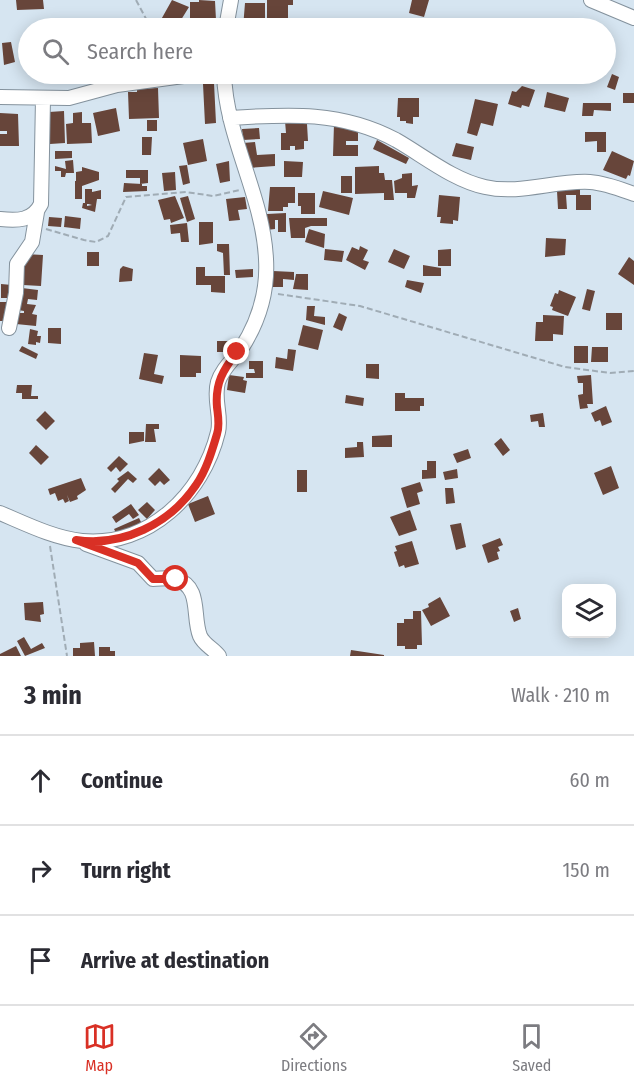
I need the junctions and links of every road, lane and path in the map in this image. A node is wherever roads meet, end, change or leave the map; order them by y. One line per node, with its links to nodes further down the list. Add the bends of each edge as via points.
1 (136, 0): 4 (path)
2 (231, 0): 5 (street)
3 (591, 0): 6 (street)
4 (146, 18)
5 (228, 18)
6 (634, 18)
7 (117, 84): 10 (street, via 69,98)
8 (225, 84): 11 (street)
9 (0, 97): 10 (street)
10 (43, 99): 14 (street, via 43,167)
11 (230, 118): 12 (street); 13 (street, via 289,115 353,121 459,177 503,190 587,182)
12 (249, 186): 14 (path, via 213,196 186,192 126,197 108,236 96,242 56,233); 16 (street, via 262,229)
13 (634, 194)
14 (37, 217): 15 (street); 17 (street, via 32,242 16,264)
15 (0, 219)
16 (266, 292): 18 (path, via 360,306 566,367 610,373); 21 (street, via 258,317 218,383 218,433 196,485 161,518 131,536 107,541)
17 (9, 328)
18 (634, 371)
19 (0, 513): 20 (street)
20 (44, 530): 21 (street); 22 (path, via 54,564)
21 (76, 540): 23 (street, via 138,563 153,579 176,579 191,589 201,636)
22 (68, 656)
23 (219, 656)

